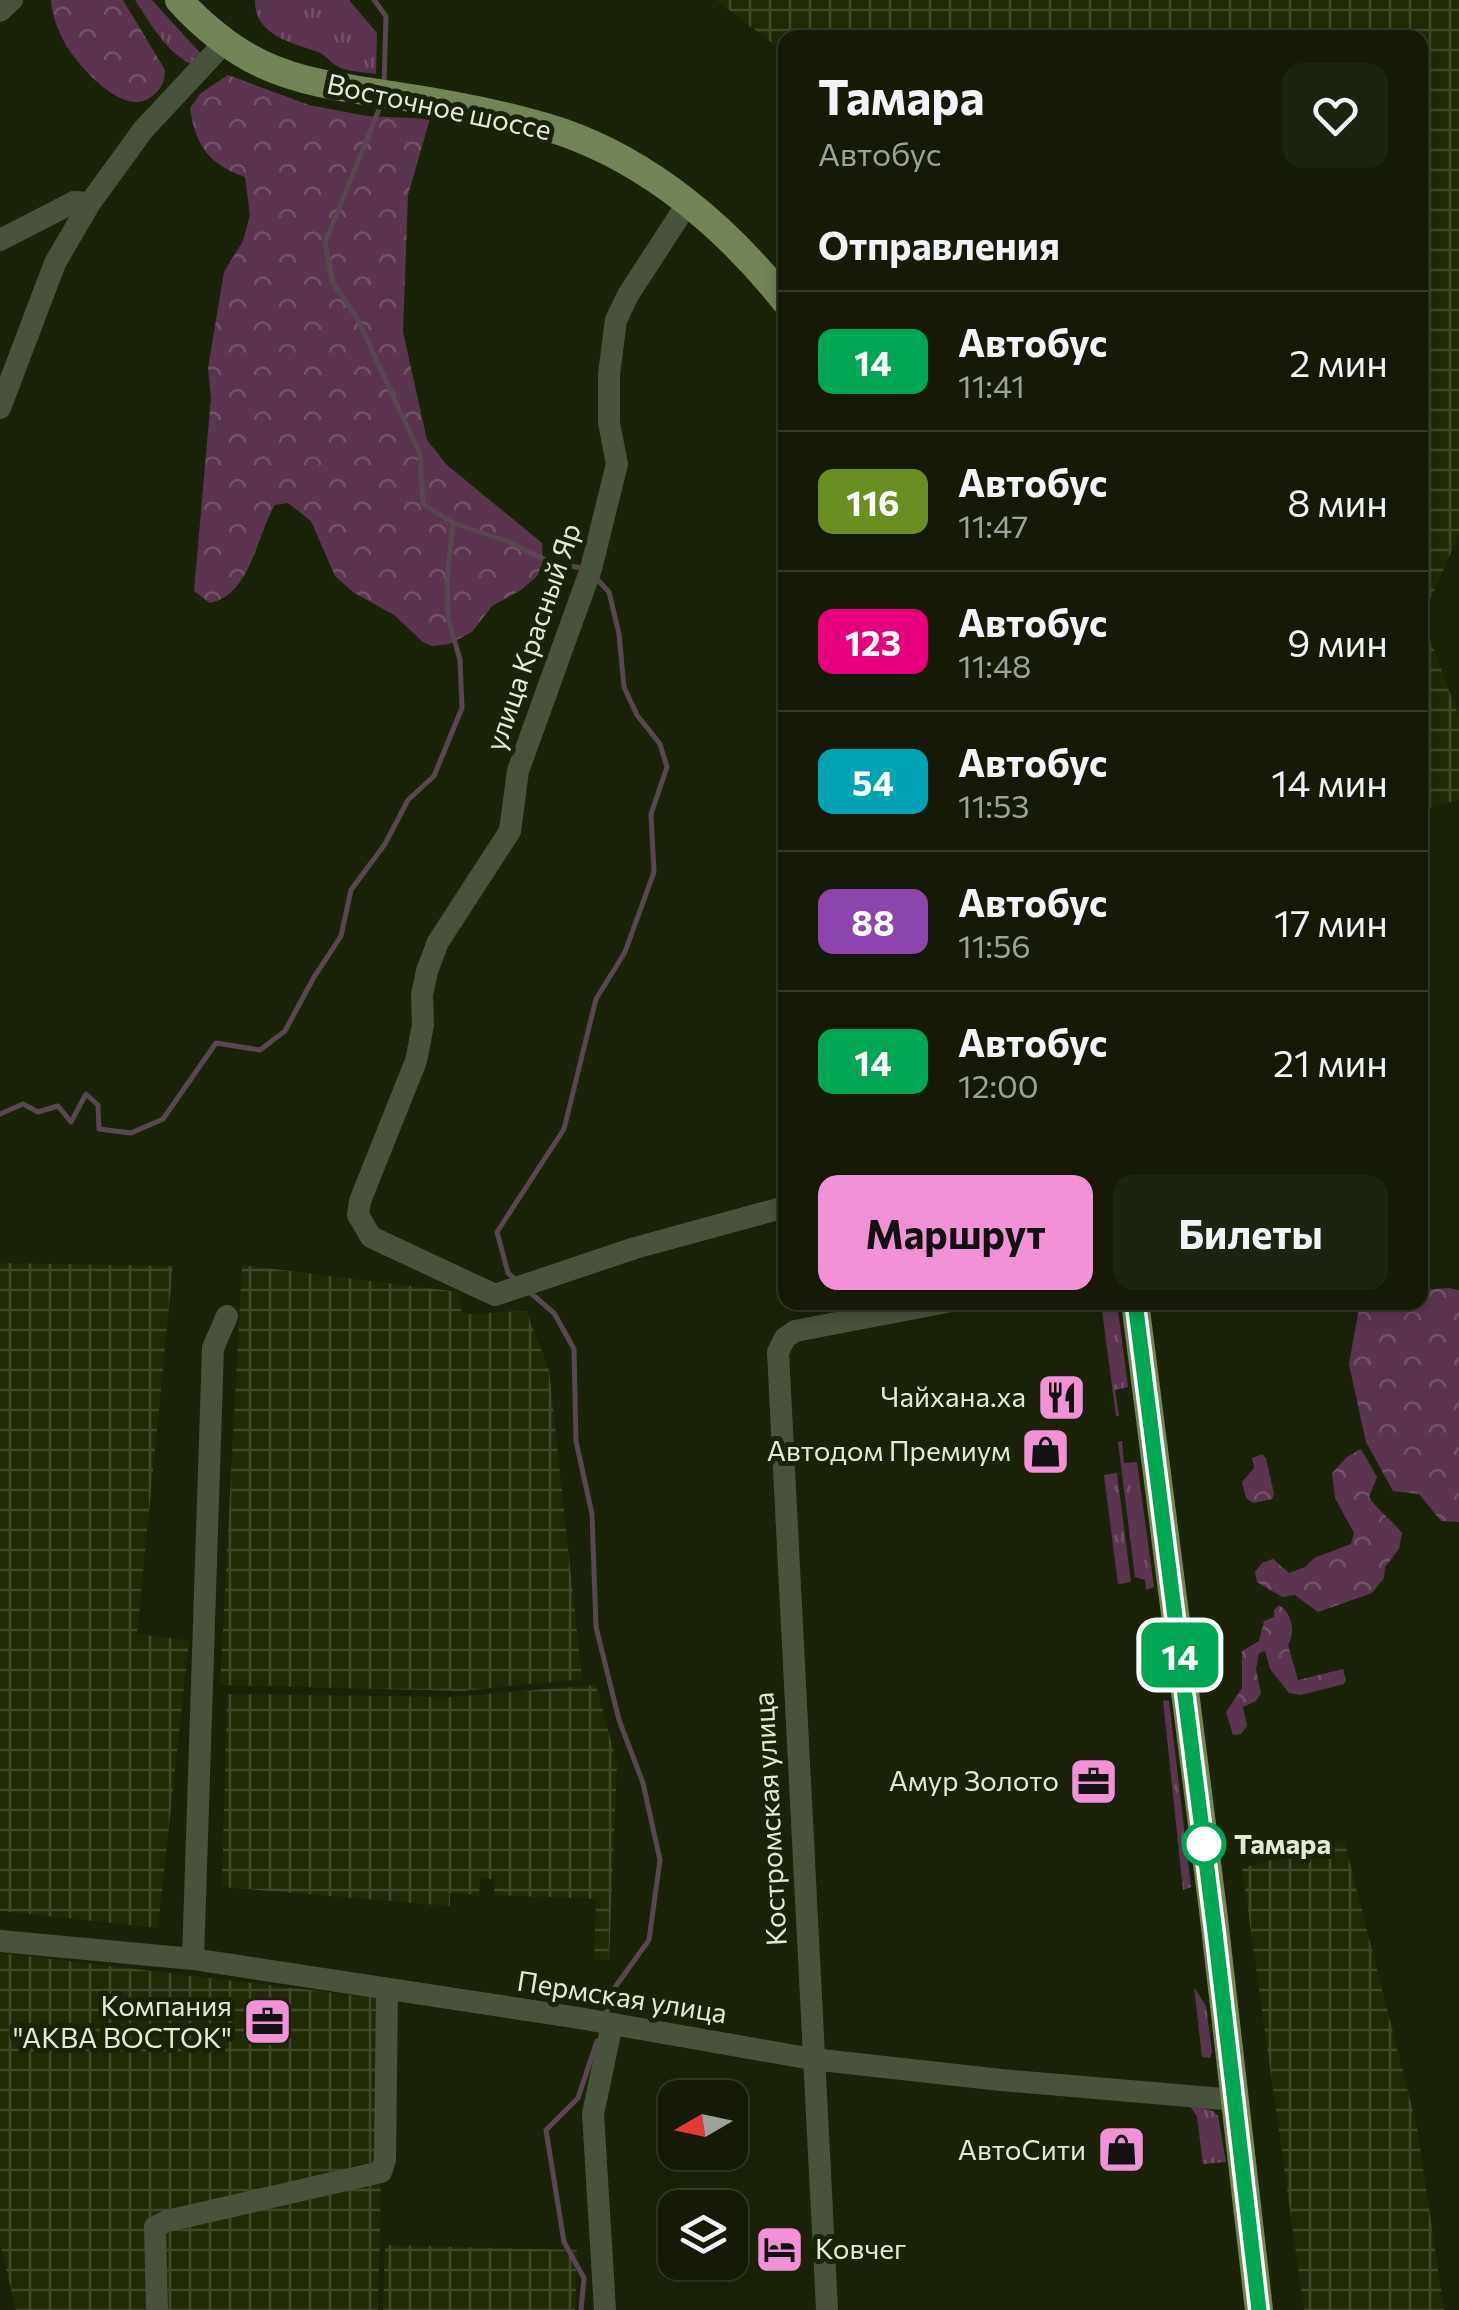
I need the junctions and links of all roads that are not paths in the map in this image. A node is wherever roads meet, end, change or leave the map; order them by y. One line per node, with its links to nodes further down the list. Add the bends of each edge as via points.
1 (12, 0): 3 (street)
2 (179, 0): 4 (main road, Восточное шоссе)
3 (0, 10)
4 (226, 41): 5 (street, via 143,130); 6 (main road, Восточное шоссе, via 263,65 562,132 622,160)
5 (90, 203): 7 (street, via 74,202); 9 (street, via 49,278)
6 (687, 204): 8 (main road, Восточное шоссе, via 732,240); 10 (street, улица Красный Яр, via 616,320 609,423 618,464 595,552 518,771 510,831 438,942 422,995 416,1061 358,1215 371,1237 495,1294)
7 (0, 240)
8 (778, 292)
9 (0, 408)
10 (778, 1210)
11 (905, 1310): 18 (street, Костромская улица, via 795,1331 778,1352)
12 (1136, 1310): 19 (main road)
13 (227, 1316): 15 (street, via 213,1348)
14 (0, 1941): 15 (street, Пермская улица)
15 (193, 1959): 16 (street, Пермская улица)
16 (387, 1990): 17 (street, Пермская улица); 20 (street, via 381,2172 154,2227)
17 (612, 2024): 18 (street, Пермская улица); 21 (street, via 593,2114)
18 (812, 2060): 19 (street, Пермская улица); 22 (street, Костромская улица)
19 (1235, 2100): 23 (main road)
20 (157, 2310)
21 (604, 2310)
22 (827, 2310)
23 (1259, 2310)

